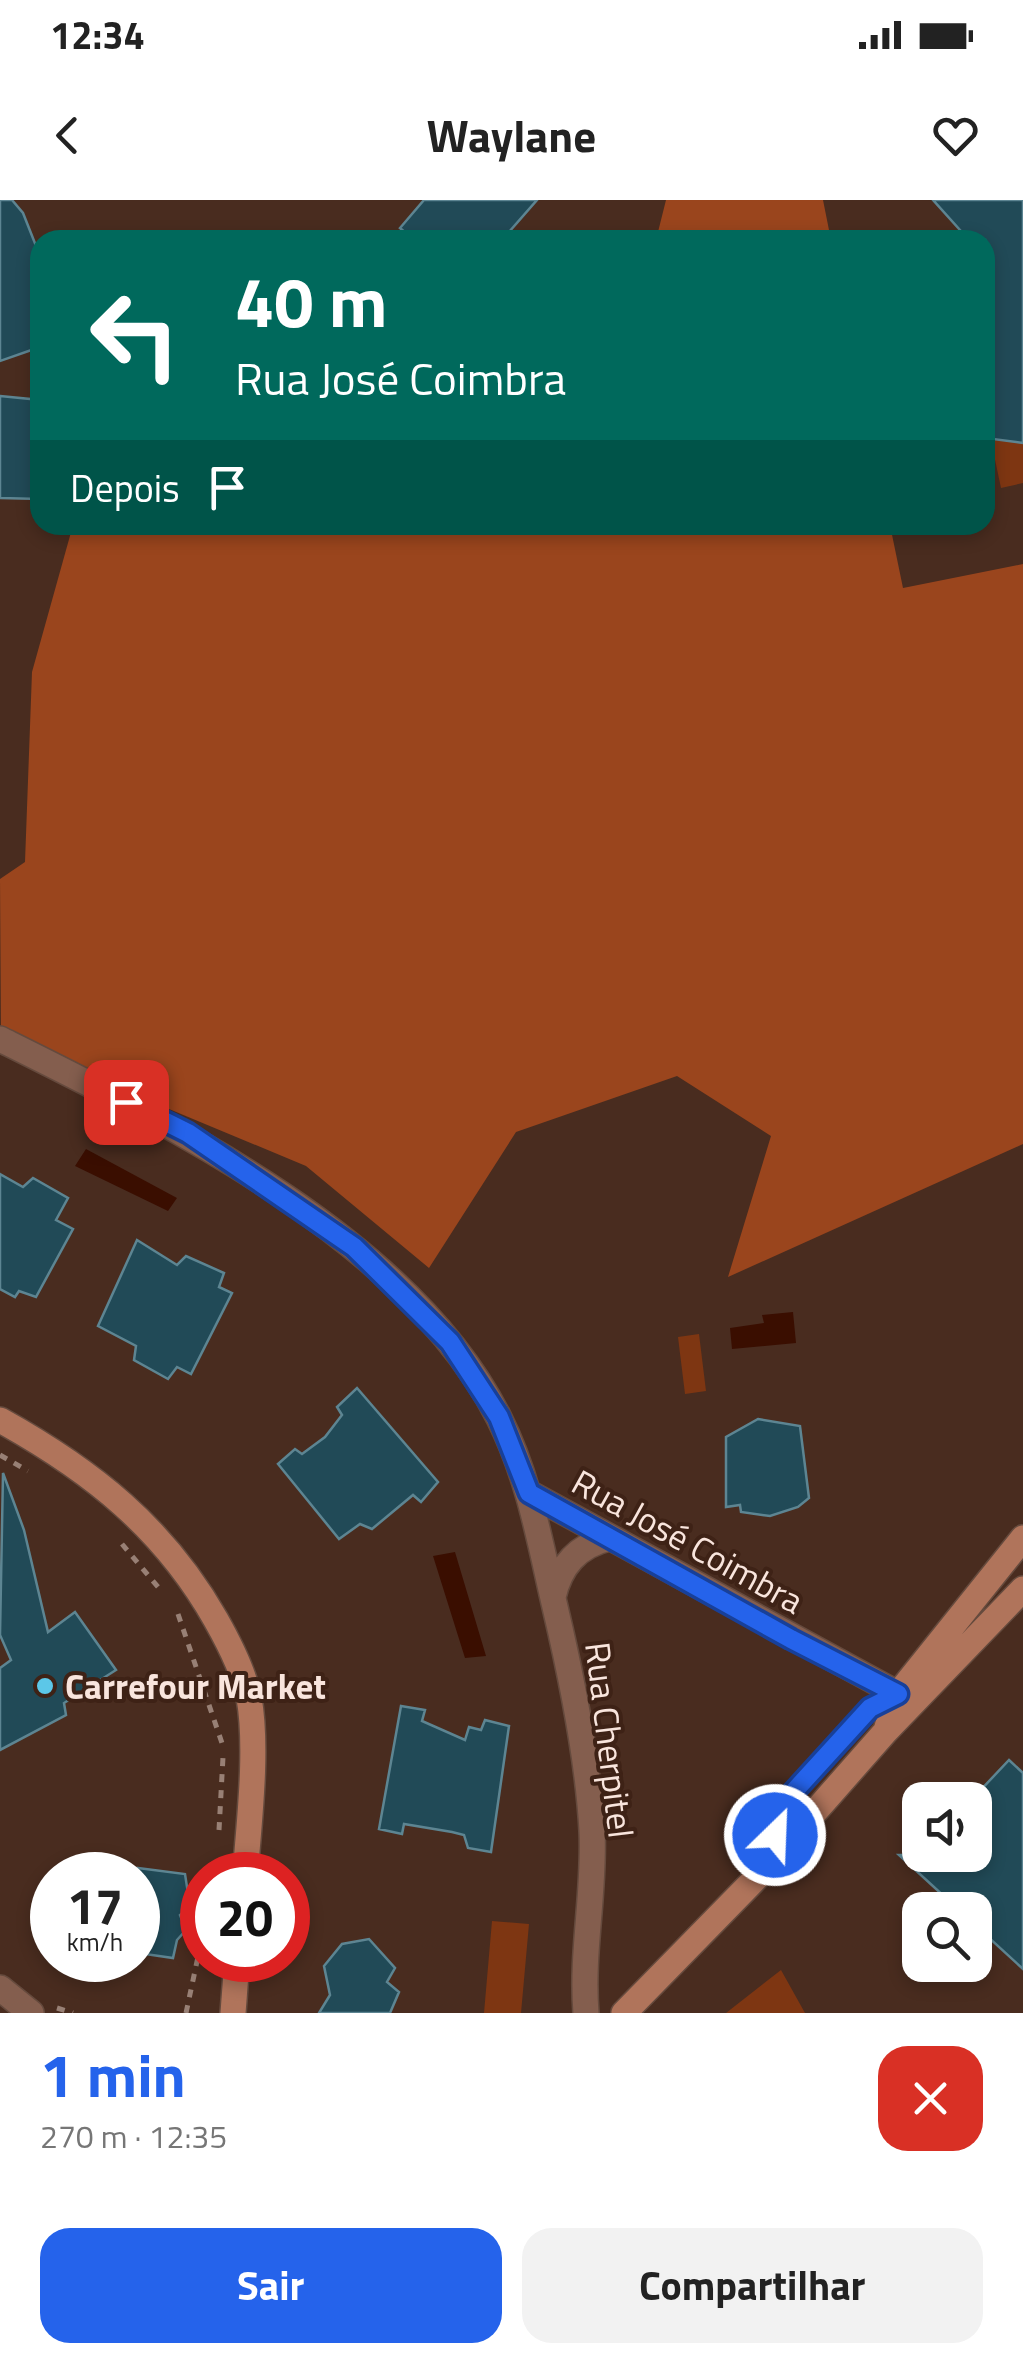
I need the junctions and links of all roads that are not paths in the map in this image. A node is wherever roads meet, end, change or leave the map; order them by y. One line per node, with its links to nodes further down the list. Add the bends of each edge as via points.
1 (0, 1038): 3 (street, Rua José Coimbra, via 188,1133 354,1247 450,1342 499,1417)
2 (0, 1420): 9 (main road, via 129,1506 188,1570 228,1641 249,1698)
3 (529, 1493): 4 (street, Rua José Coimbra); 7 (street, Rua Cherpitel)
4 (609, 1538): 7 (street, via 576,1554); 8 (street, Rua José Coimbra)
5 (1023, 1538): 8 (main road)
6 (1023, 1589): 8 (main road)
7 (553, 1597): 15 (street, Rua Cherpitel, via 571,1674 592,1832)
8 (901, 1709): 10 (main road); 10 (lane, via 870,1708 777,1810)
9 (247, 1852)
10 (773, 1859): 16 (main road)
11 (235, 1982): 14 (main road)
12 (0, 1988): 13 (street)
13 (31, 2013)
14 (233, 2013)
15 (586, 2013)
16 (624, 2013)

